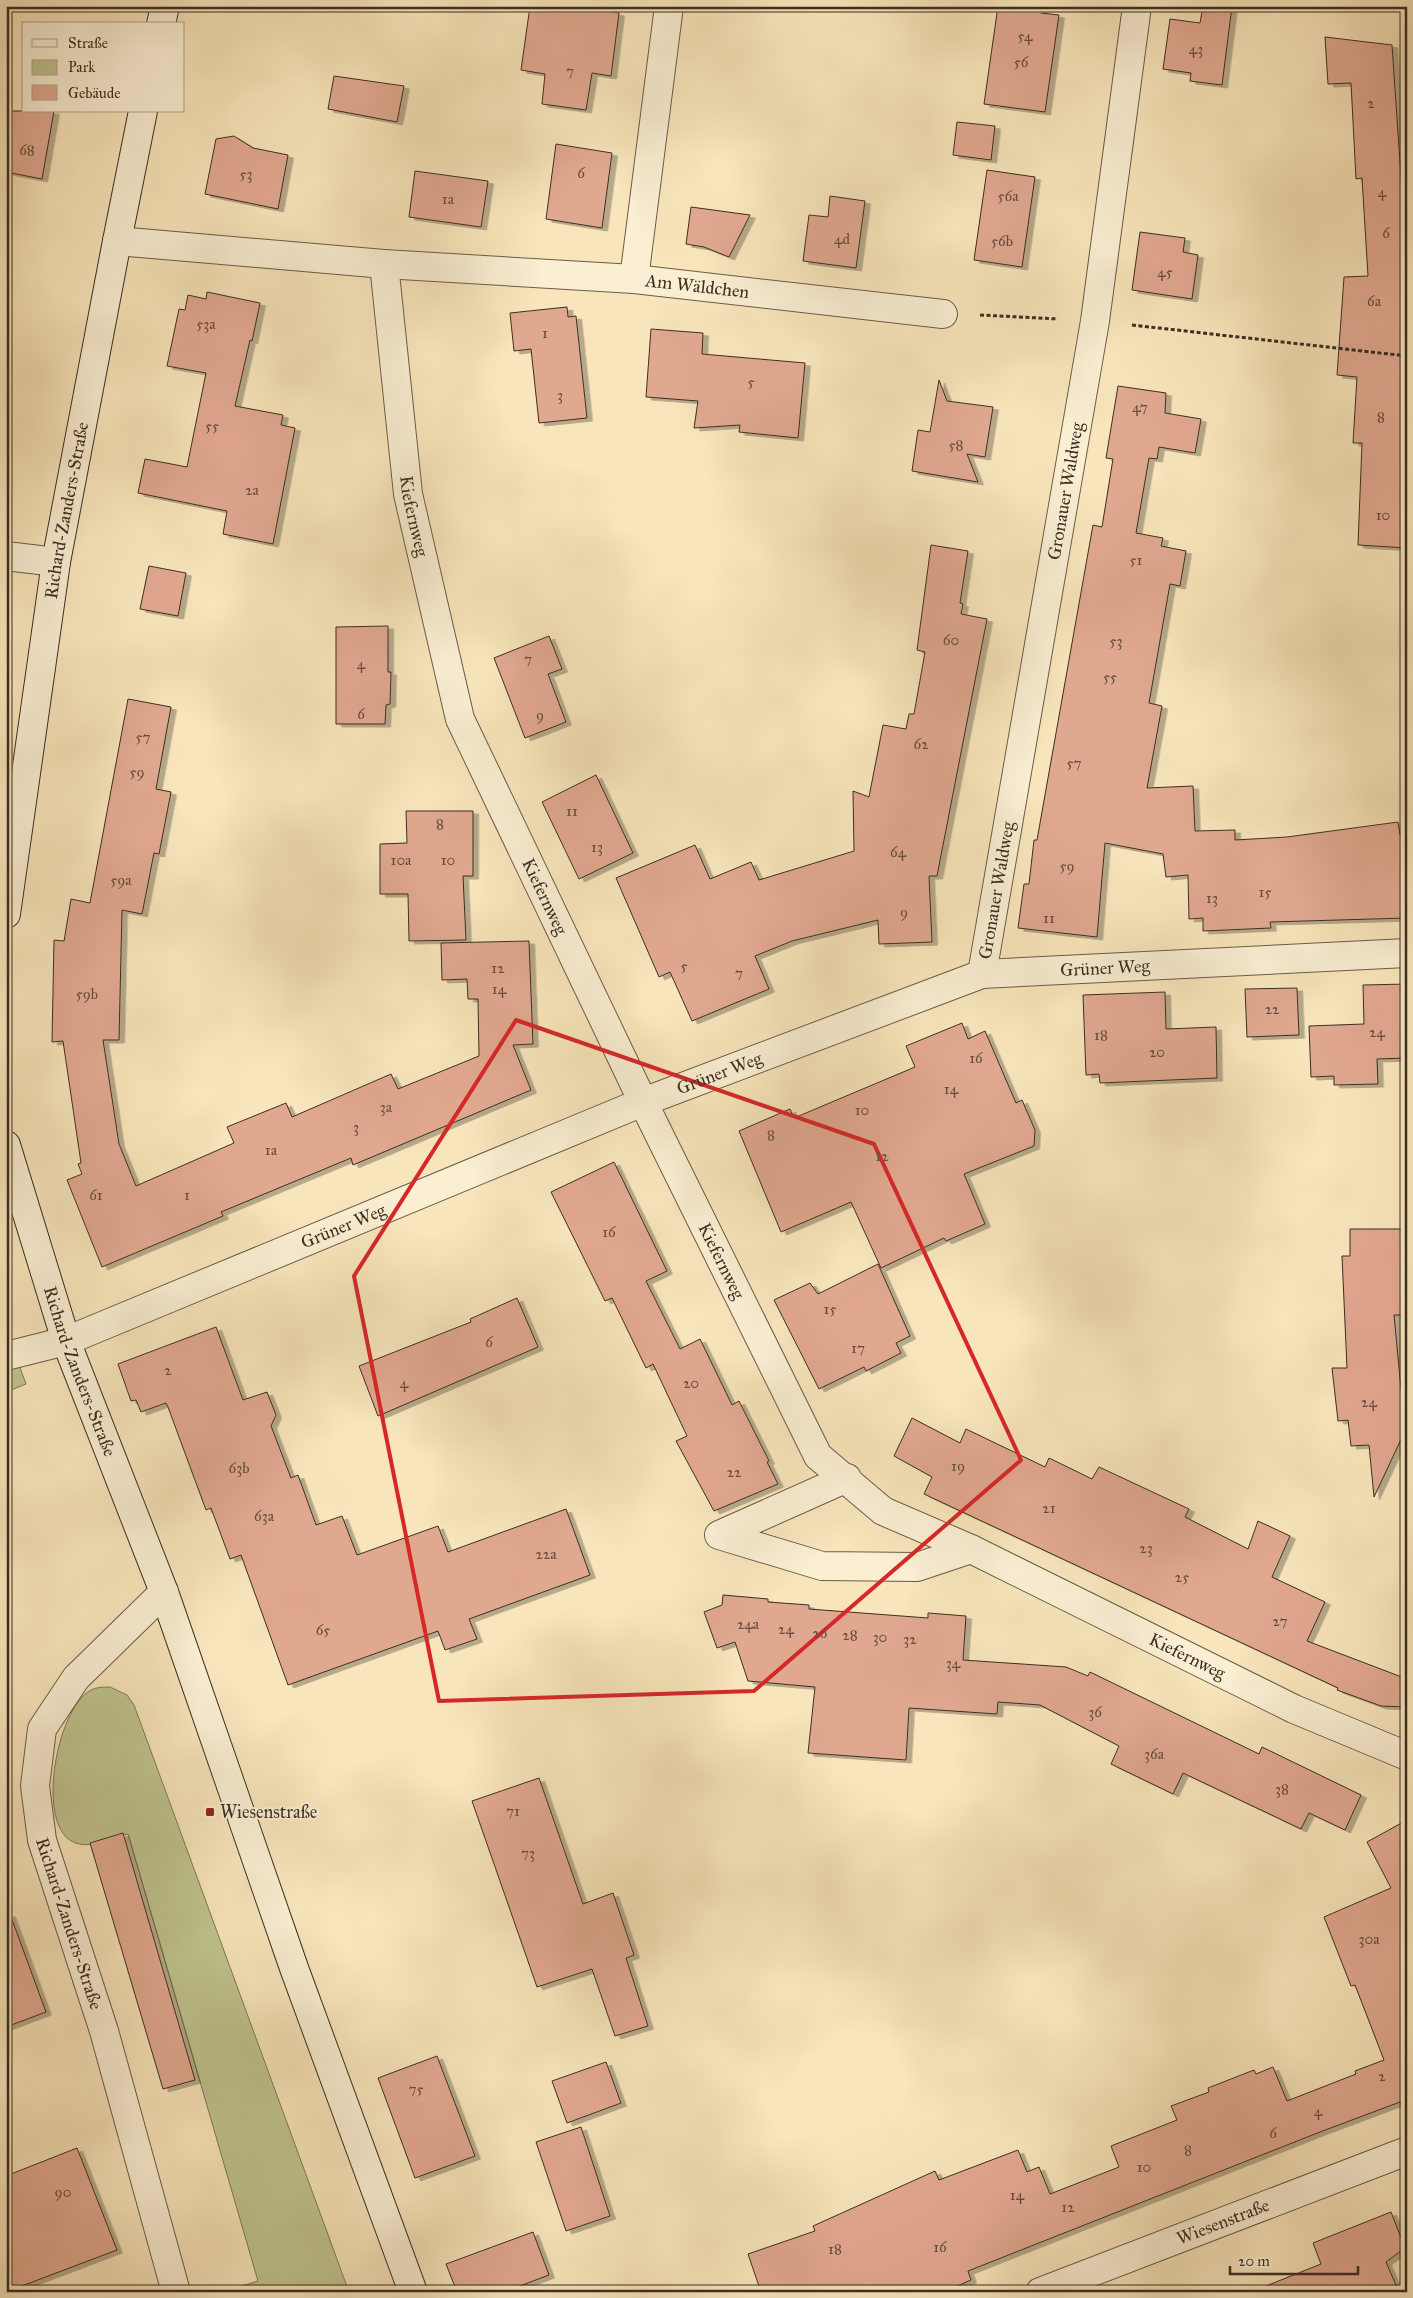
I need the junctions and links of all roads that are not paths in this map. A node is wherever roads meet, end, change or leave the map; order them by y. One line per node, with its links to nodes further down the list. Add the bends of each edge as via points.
1 (165, 6): 4 (street)
2 (669, 6): 8 (street, Am Wäldchen)
3 (1137, 6): 14 (street, Gronauer Waldweg, via 1095,321)
4 (161, 22)
5 (143, 112): 6 (street, Richard-Zanders-Straße)
6 (117, 241): 7 (street); 11 (street, Richard-Zanders-Straße)
7 (384, 264): 8 (street); 15 (street, Kiefernweg, via 408,494 460,719)
8 (634, 279): 9 (street, Am Wäldchen)
9 (943, 314)
10 (6, 556): 11 (street)
11 (56, 562): 12 (street, Richard-Zanders-Straße)
12 (6, 914)
13 (1407, 953): 14 (street, Grüner Weg)
14 (982, 974): 15 (street, Grüner Weg)
15 (643, 1102): 17 (street, Grüner Weg); 19 (street, Kiefernweg, via 818,1456)
16 (6, 1144): 17 (street, Richard-Zanders-Straße)
17 (66, 1341): 18 (street, Grüner Weg); 21 (street, Richard-Zanders-Straße)
18 (6, 1356)
19 (847, 1478): 20 (street, Kiefernweg, via 883,1511); 20 (street, via 719,1535 822,1566 917,1567)
20 (971, 1549): 22 (street, Kiefernweg, via 1294,1709)
21 (164, 1592): 24 (street, Richard-Zanders-Straße, via 76,1678 42,1729 35,1786 42,1840 104,2031); 25 (street, Richard-Zanders-Straße, via 294,1968)
22 (1407, 1756)
23 (1407, 2151): 26 (street, Wiesenstraße)
24 (176, 2292)
25 (413, 2292)
26 (1040, 2292)

